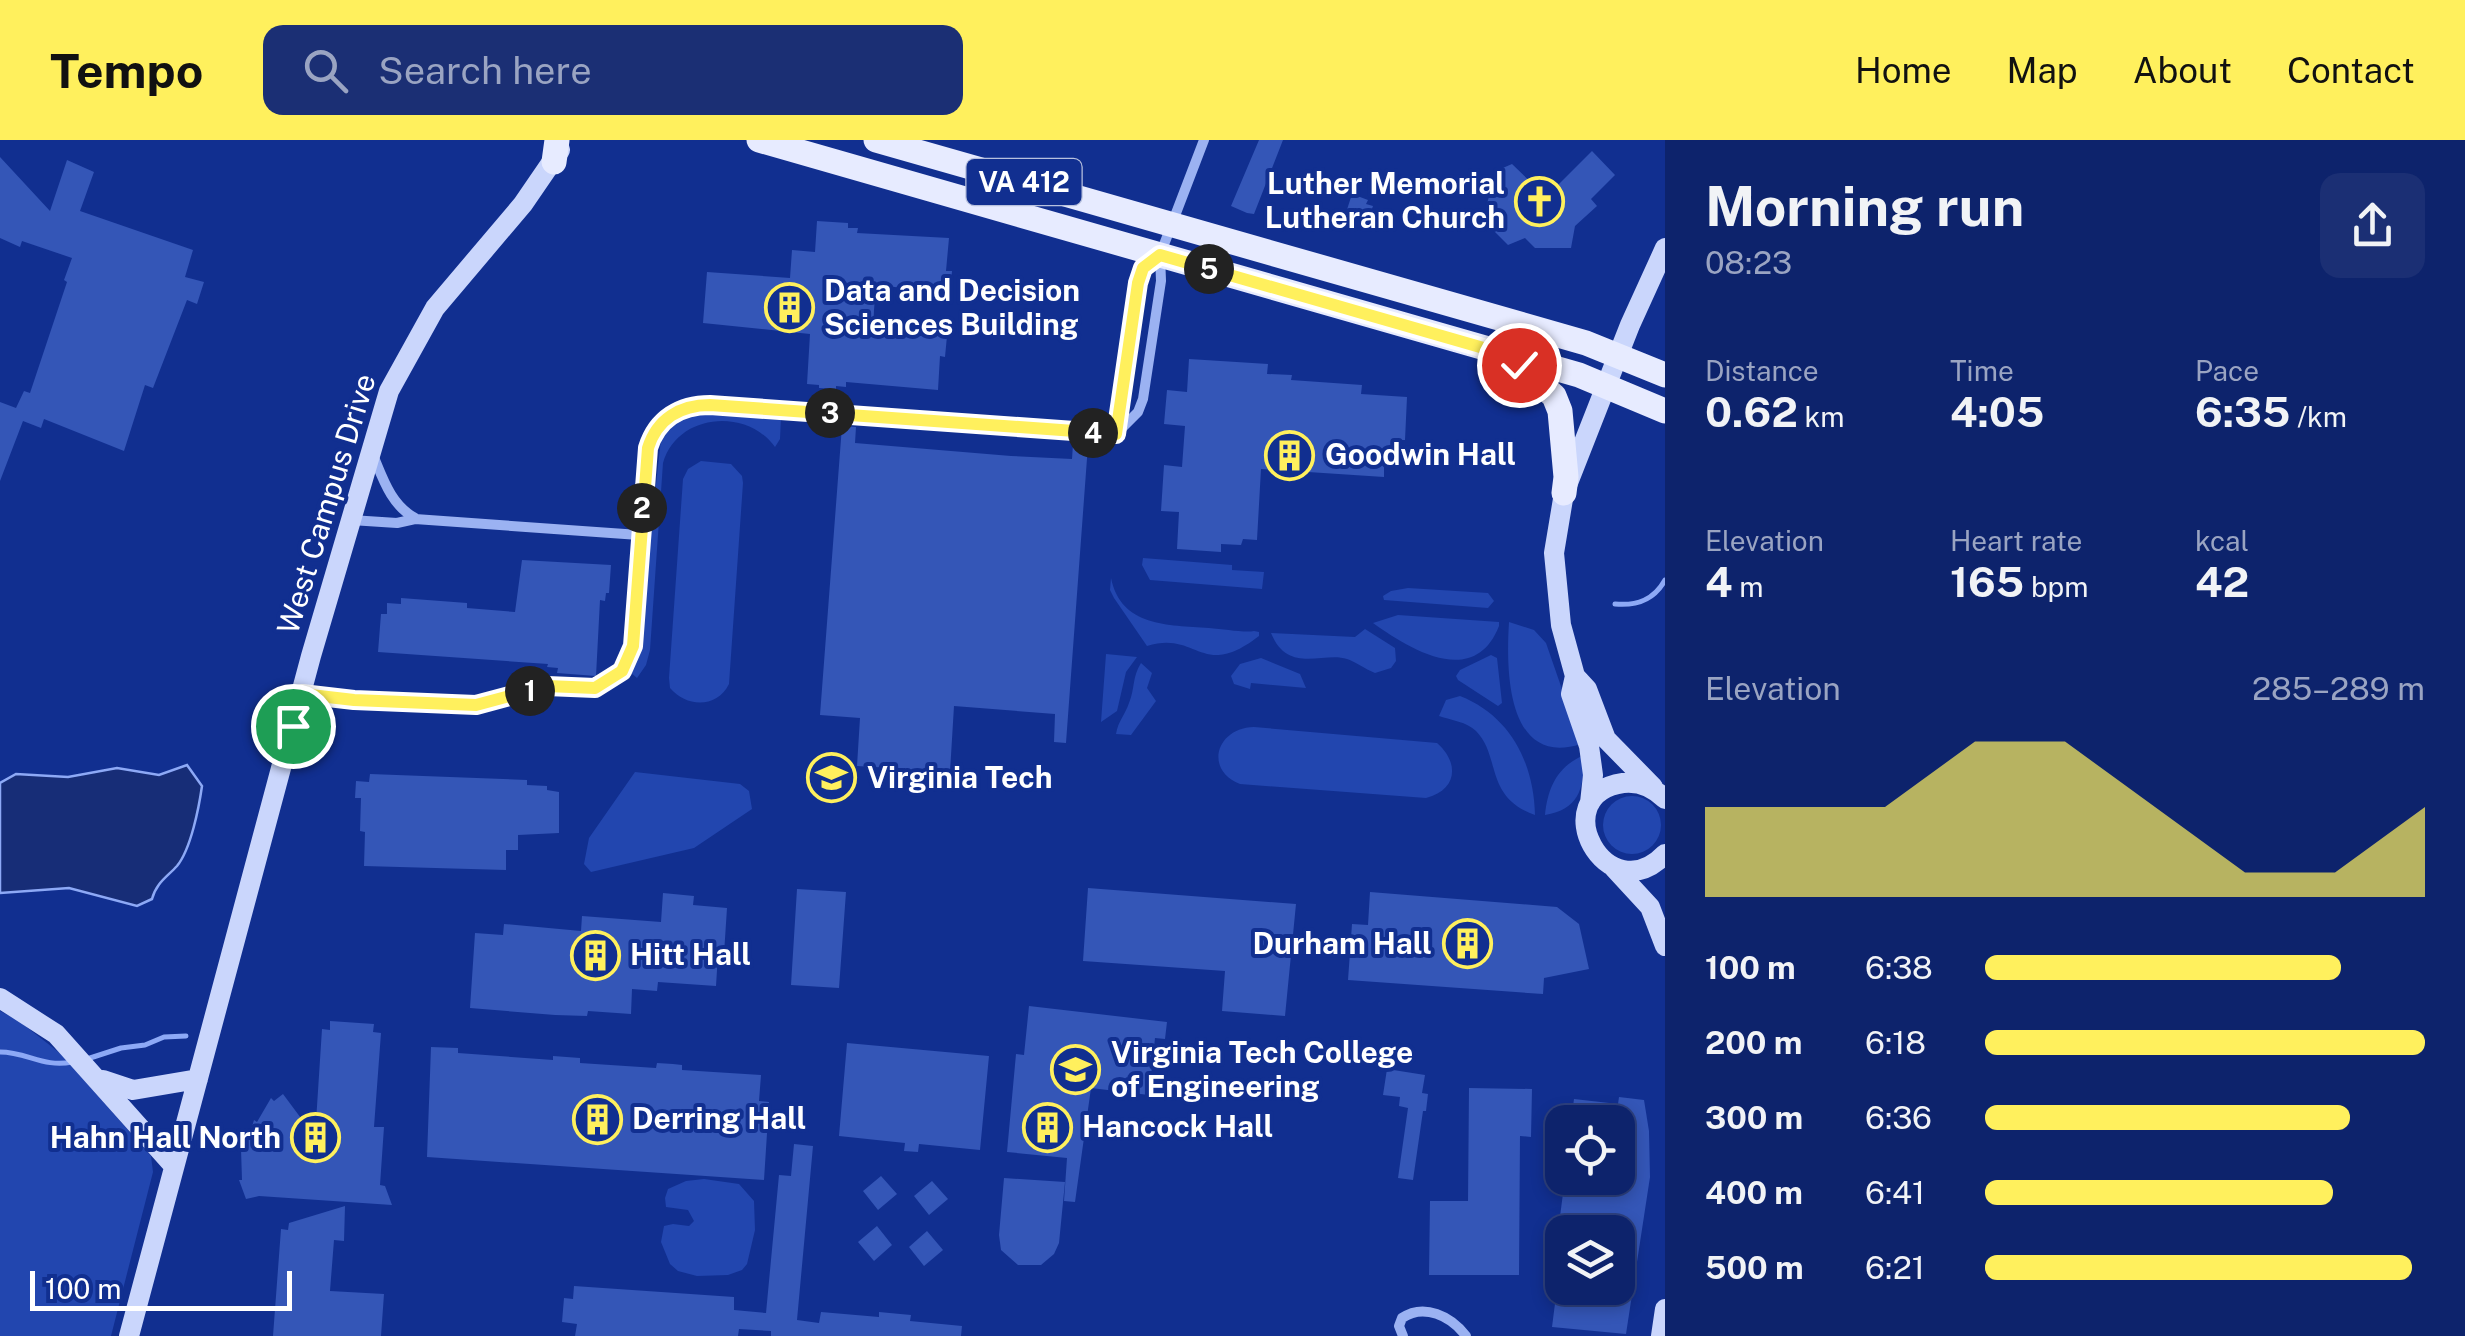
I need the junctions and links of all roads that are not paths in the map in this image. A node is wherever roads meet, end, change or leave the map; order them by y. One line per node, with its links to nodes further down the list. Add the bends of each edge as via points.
1 (759, 140): 7 (main road, VA 412)
2 (876, 140): 5 (main road, VA 412)
3 (1204, 140): 5 (street)
4 (559, 147): 14 (street, West Campus Drive, via 435,308 389,391)
5 (1172, 225): 7 (street); 9 (main road, VA 412)
6 (1665, 248): 9 (street)
7 (1160, 255): 8 (main road, VA 412); 13 (street, via 1143,268 1138,283); 13 (street, via 1143,398)
8 (1494, 351): 11 (main road, VA 412); 15 (main road, via 1554,396)
9 (1619, 356): 10 (main road, VA 412); 11 (street)
10 (1665, 375)
11 (1607, 386): 12 (main road, VA 412); 15 (street)
12 (1665, 412)
13 (1116, 434): 18 (street, via 688,407 672,414 650,440)
14 (372, 451): 16 (street, via 394,500); 17 (street, West Campus Drive)
15 (1564, 493): 19 (street, via 1554,553 1561,625)
16 (416, 519): 17 (street); 18 (street)
17 (350, 520): 20 (street, West Campus Drive)
18 (640, 535): 20 (street, via 633,646 622,671 595,688 547,686 476,705)
19 (1575, 676): 21 (street, via 1587,689 1606,739); 22 (street, via 1571,694 1589,746)
20 (302, 694): 28 (street, West Campus Drive)
21 (1660, 794): 22 (street, via 1632,782 1613,785)
22 (1590, 803): 24 (street, via 1586,835)
23 (1665, 854): 24 (street, via 1646,868)
24 (1612, 867): 25 (street, via 1650,907)
25 (1665, 946)
26 (0, 998): 27 (street, via 40,1020)
27 (94, 1075): 28 (street, via 133,1090); 29 (street)
28 (198, 1079): 29 (street, West Campus Drive)
29 (174, 1166): 31 (street, West Campus Drive)
30 (1665, 1309): 34 (street)
31 (129, 1336)
32 (1403, 1336): 33 (street, via 1402,1318 1420,1310 1445,1316)
33 (1466, 1336)
34 (1662, 1336)

